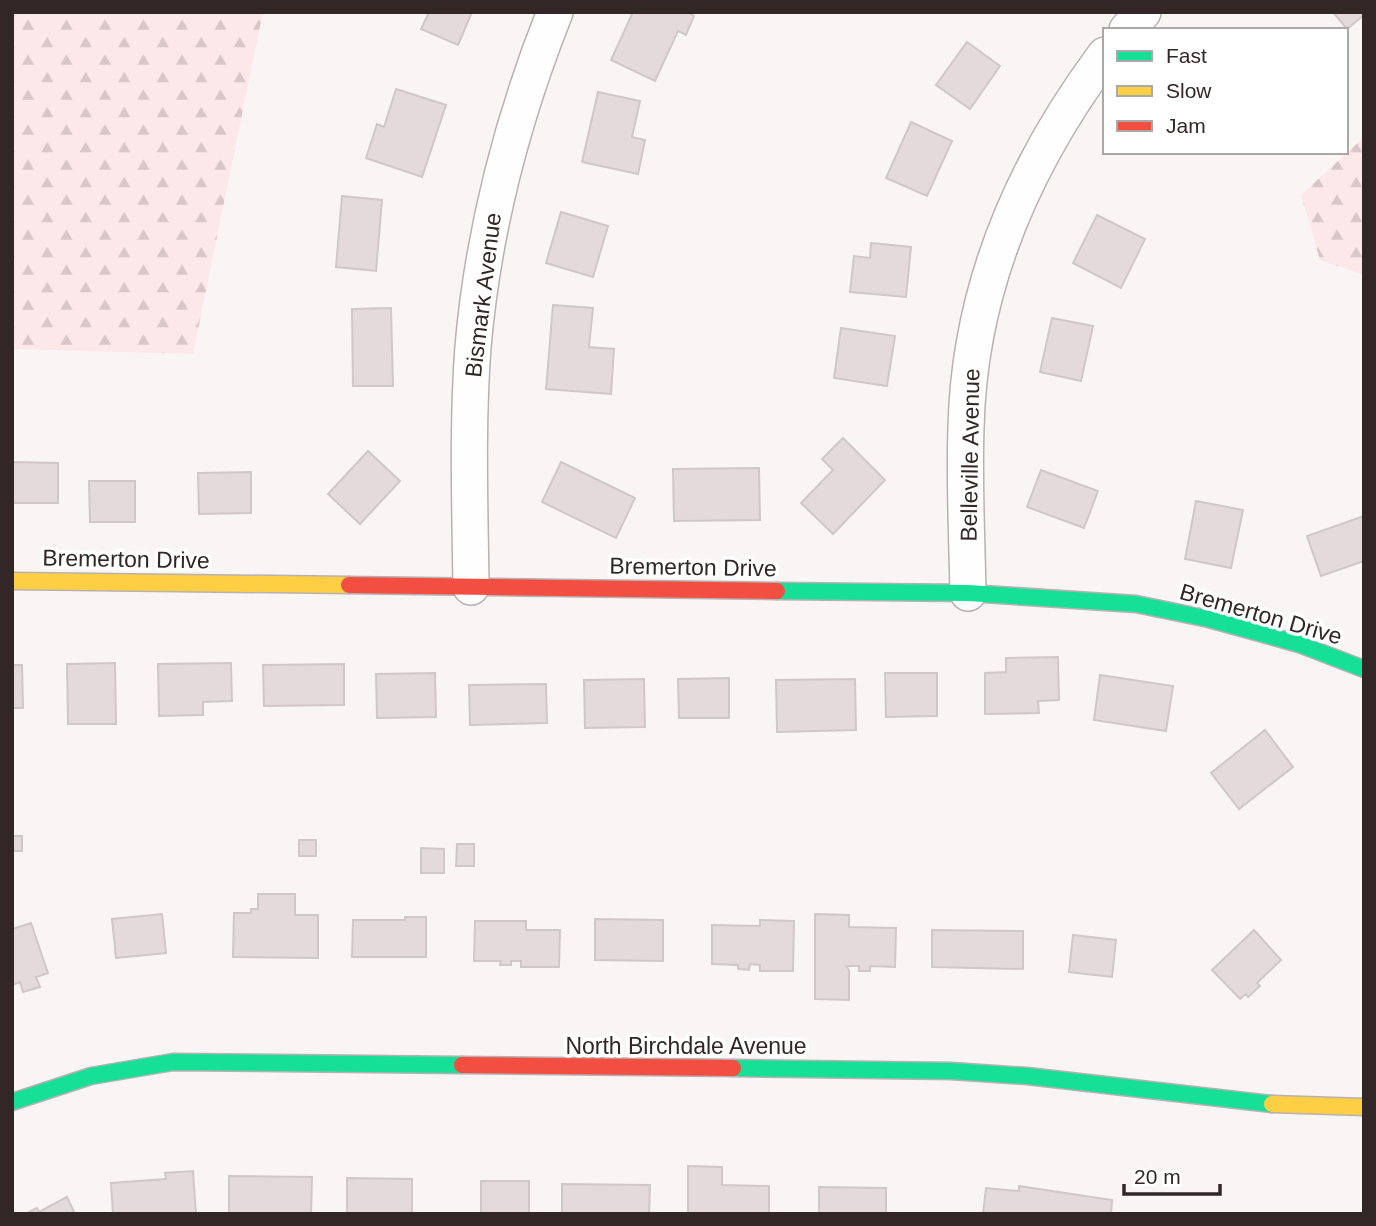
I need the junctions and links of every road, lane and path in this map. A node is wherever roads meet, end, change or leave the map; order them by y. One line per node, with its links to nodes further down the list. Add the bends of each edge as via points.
1 (555, 12): 6 (street, Bismark Avenue, via 503,167 484,256 470,420)
2 (1143, 12): 3 (street)
3 (1129, 28)
4 (1103, 58): 7 (street, Belleville Avenue, via 1035,162 1007,225 982,304 966,426)
5 (12, 581): 6 (street, Bremerton Drive)
6 (471, 587): 7 (street, Bremerton Drive)
7 (968, 593): 8 (street, Bremerton Drive, via 1136,604 1299,644)
8 (1364, 669)
9 (12, 1102): 10 (street, North Birchdale Avenue, via 47,1087 115,1069 173,1062 951,1071 1254,1104)
10 (1364, 1107)

